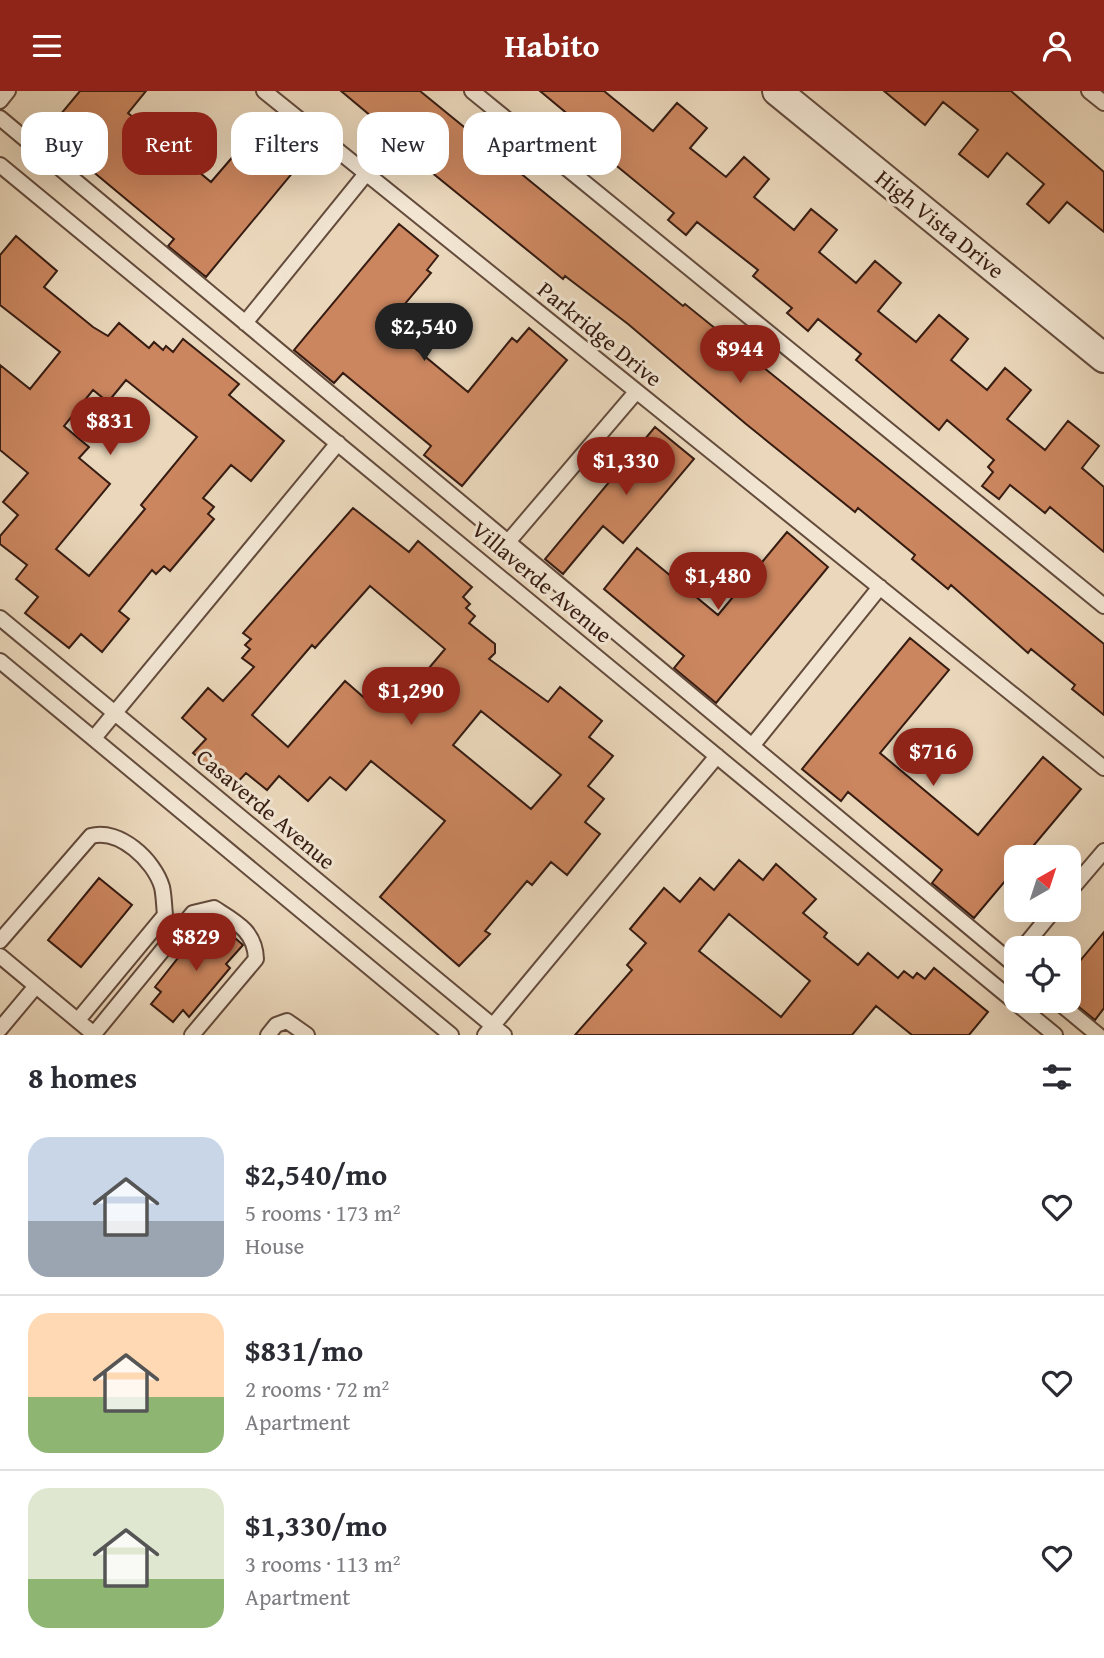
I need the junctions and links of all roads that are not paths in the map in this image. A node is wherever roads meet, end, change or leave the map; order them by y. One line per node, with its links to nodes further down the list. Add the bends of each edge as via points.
1 (8, 91): 6 (lane)
2 (264, 91): 10 (lane, Parkridge Drive)
3 (472, 91): 18 (lane)
4 (777, 91): 13 (street, High Vista Drive)
5 (1089, 91): 7 (lane)
6 (0, 101)
7 (1104, 103)
8 (0, 118): 12 (lane)
9 (0, 165): 15 (lane, Villaverde Avenue)
10 (357, 168)
11 (365, 175): 12 (lane); 14 (lane, Parkridge Drive)
12 (245, 323): 16 (lane)
13 (1104, 358)
14 (636, 392): 16 (lane); 17 (lane, Parkridge Drive)
15 (338, 443): 21 (lane); 24 (lane, Villaverde Avenue)
16 (508, 542): 23 (lane)
17 (880, 587): 23 (lane); 25 (lane, Parkridge Drive)
18 (1104, 606)
19 (0, 618): 21 (lane, Casaverde Avenue)
20 (0, 661): 22 (lane)
21 (115, 713): 22 (lane); 37 (lane, Casaverde Avenue)
22 (94, 739): 42 (lane)
23 (752, 746): 31 (lane)
24 (717, 756): 37 (lane); 43 (lane, Villaverde Avenue)
25 (1104, 768)
26 (1104, 851): 27 (lane)
27 (1082, 877)
28 (1044, 922): 29 (lane)
29 (1033, 936)
30 (0, 941): 35 (lane, via 91,836 104,832 119,838 151,867 162,887 165,915)
31 (1004, 952)
32 (0, 956): 33 (lane)
33 (36, 986): 35 (lane); 36 (lane)
34 (1071, 1013): 44 (lane)
35 (78, 1020): 38 (lane)
36 (0, 1029)
37 (494, 1032)
38 (95, 1034): 39 (lane, via 193,913 214,908 242,926 255,943 256,959)
39 (192, 1035)
40 (268, 1035): 41 (lane, via 287,1021)
41 (307, 1035)
42 (451, 1035)
43 (1055, 1035)
44 (1098, 1035)

